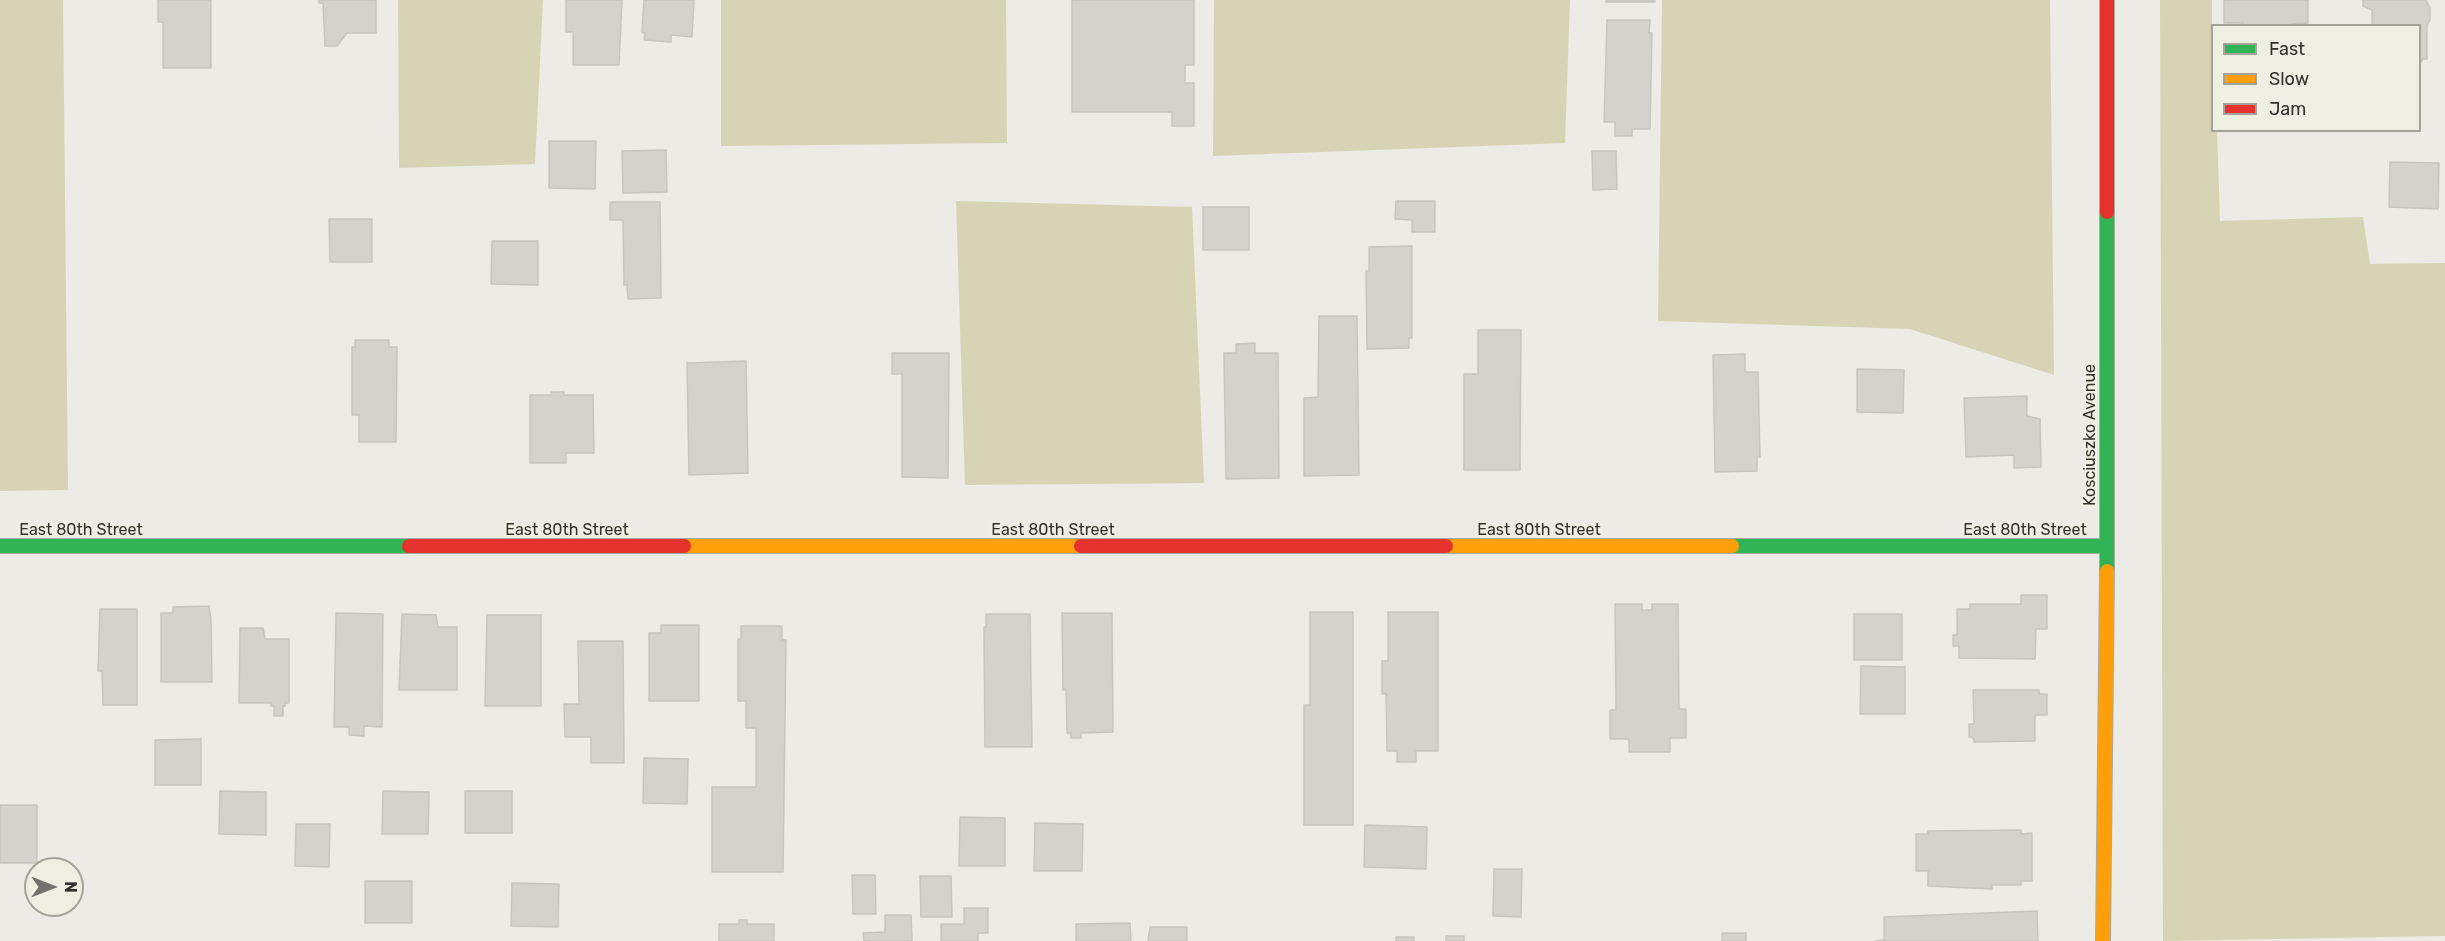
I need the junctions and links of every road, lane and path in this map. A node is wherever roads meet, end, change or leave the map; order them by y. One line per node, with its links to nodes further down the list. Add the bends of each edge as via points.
1 (2107, 0): 3 (street, Kosciuszko Avenue)
2 (0, 546): 3 (street, East 80th Street)
3 (2107, 546): 4 (street, Kosciuszko Avenue)
4 (2103, 941)

